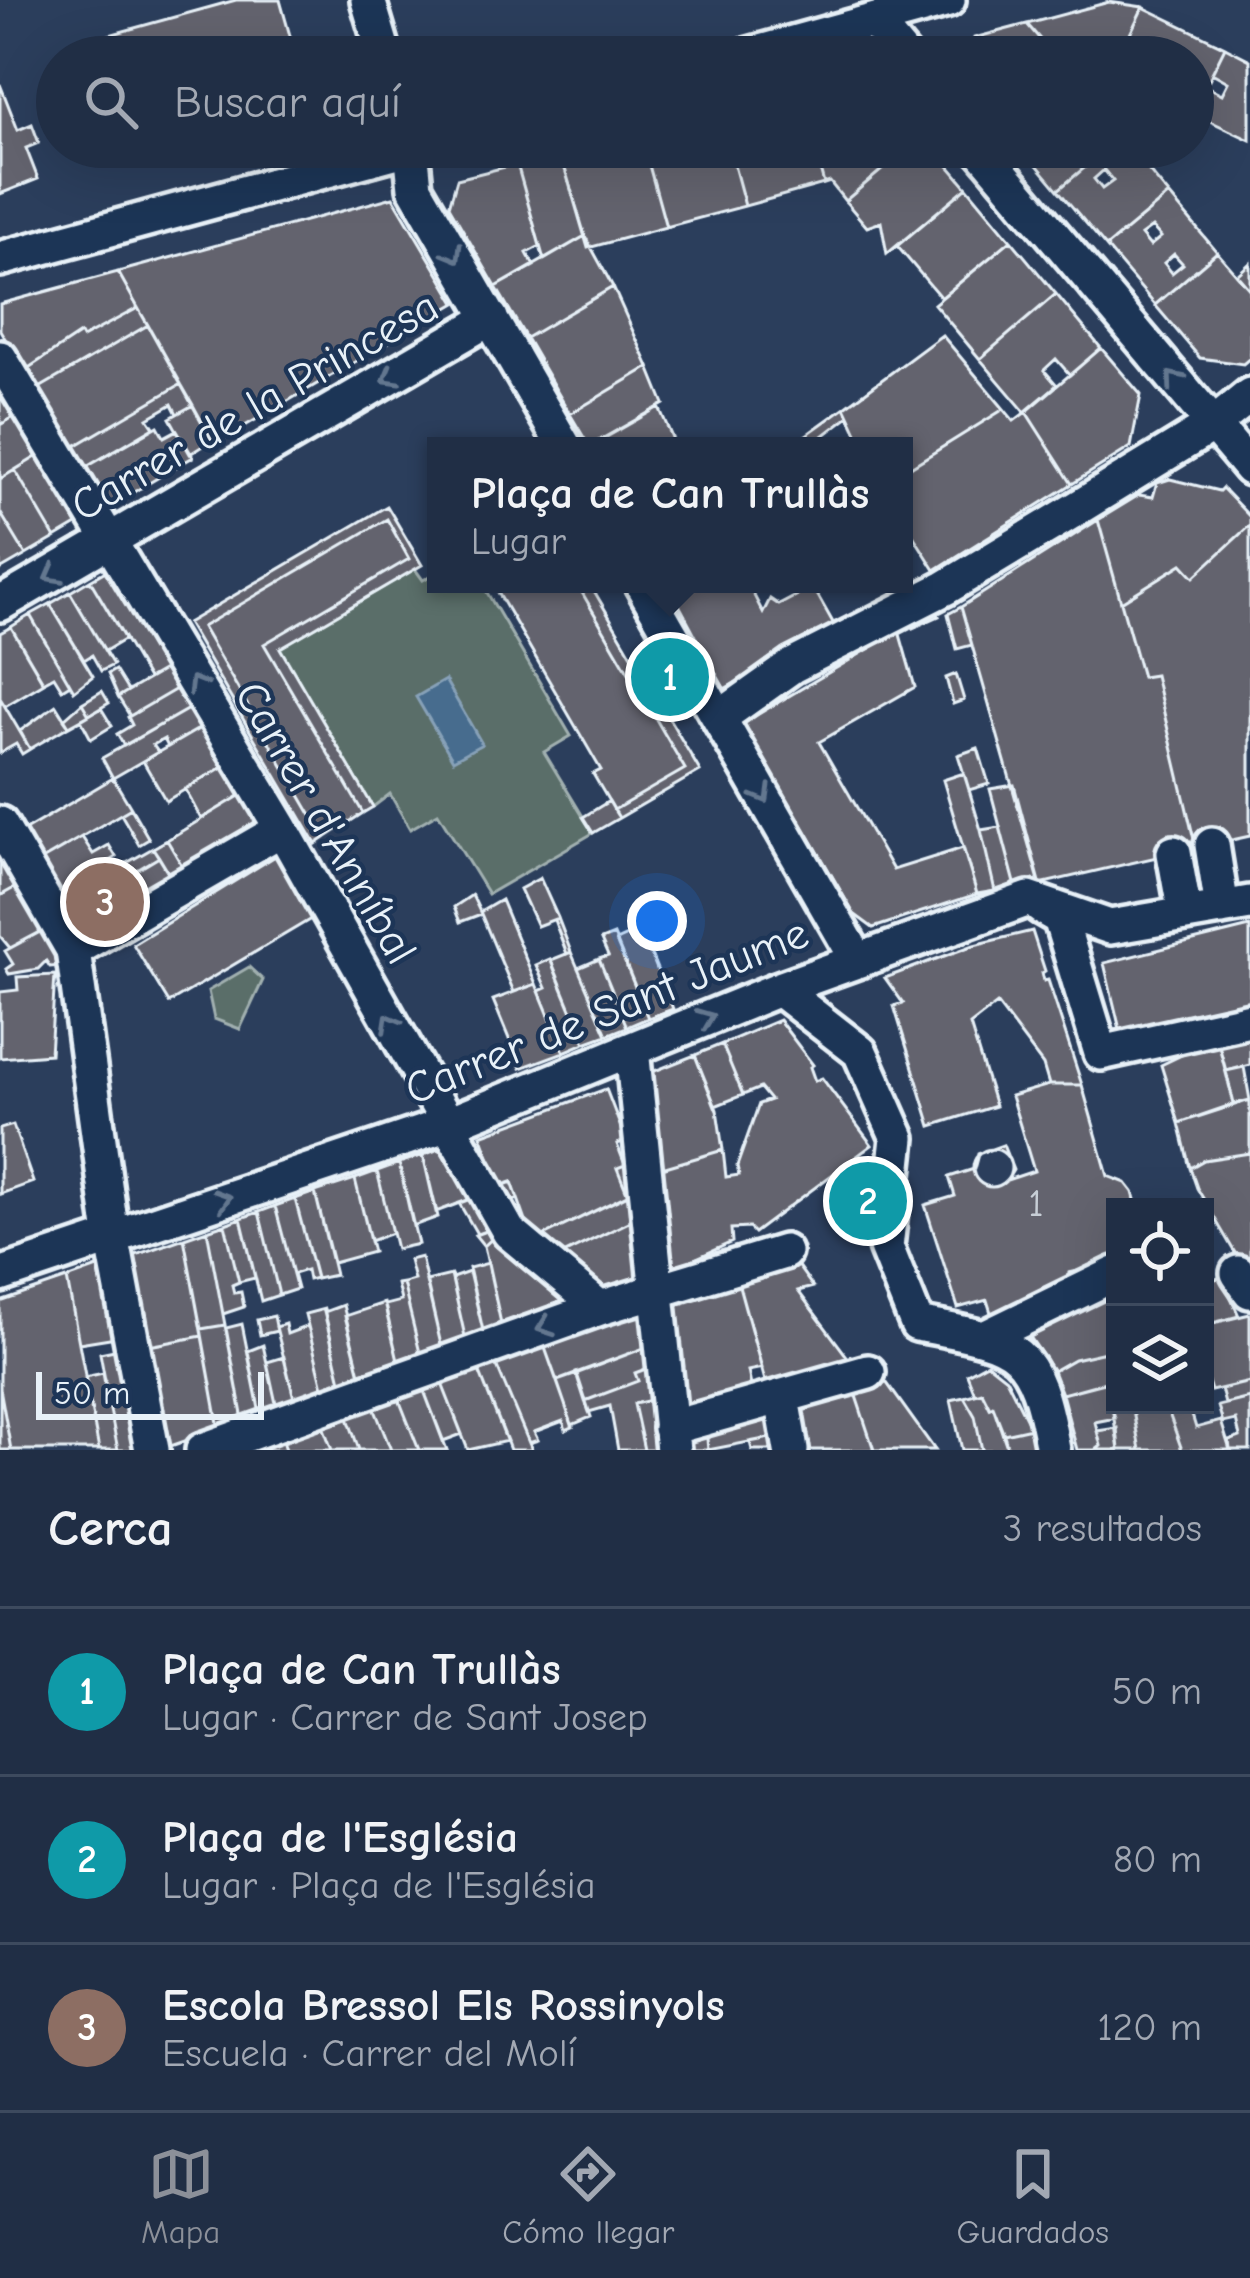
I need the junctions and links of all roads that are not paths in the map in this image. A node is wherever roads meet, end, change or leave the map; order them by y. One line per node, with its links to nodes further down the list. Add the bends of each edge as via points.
1 (368, 0): 4 (street)
2 (948, 0): 3 (street)
3 (874, 21): 5 (street); 6 (street)
4 (379, 36)
5 (819, 36)
6 (886, 36)
7 (334, 168): 10 (street)
8 (414, 168): 11 (street, one-way to 11, via 416,188)
9 (998, 168): 14 (street, one-way to 9)
10 (0, 259)
11 (491, 319): 15 (street); 17 (street, Carrer de la Princesa, one-way to 17)
12 (0, 358): 17 (street, Carrer d'Anníbal)
13 (1250, 395): 14 (street)
14 (1213, 425): 16 (street); 20 (street, via 1062,530 792,666)
15 (559, 437)
16 (1250, 468)
17 (112, 542): 19 (street, Carrer de la Princesa, one-way to 19); 22 (street, Carrer d'Anníbal, one-way to 17)
18 (647, 593): 20 (street)
19 (0, 604)
20 (719, 718): 29 (street, one-way to 29)
21 (0, 824): 28 (street)
22 (282, 829): 28 (street); 33 (street, Carrer d'Anníbal, one-way to 22)
23 (1212, 845): 26 (street)
24 (1174, 854): 27 (street)
25 (1028, 899): 27 (street, via 1110,927); 29 (street, Carrer de Sant Jaume); 31 (street, via 1060,918 1101,1053)
26 (1236, 905): 27 (street)
27 (1185, 914)
28 (73, 950): 34 (street)
29 (857, 959): 30 (street, Carrer de Sant Jaume)
30 (778, 989): 32 (street, Carrer de Sant Jaume, one-way to 30); 40 (street, via 860,1052 898,1138 886,1246 917,1324)
31 (1250, 1020)
32 (632, 1049): 33 (street, Carrer de Sant Jaume); 38 (street)
33 (448, 1124): 34 (street, Carrer de Sant Jaume, one-way to 33); 39 (street, Carrer d'Anníbal, via 508,1232)
34 (112, 1236): 36 (street, Carrer de Sant Jaume); 44 (street)
35 (784, 1252): 38 (street)
36 (0, 1276)
37 (1106, 1278): 40 (street)
38 (656, 1289): 39 (street); 43 (street)
39 (600, 1308): 45 (street, one-way to 45)
40 (986, 1337): 47 (street, via 1019,1353 1043,1394)
41 (868, 1372): 42 (street)
42 (782, 1398): 43 (street); 46 (street)
43 (672, 1439)
44 (152, 1450)
45 (202, 1450)
46 (791, 1450)
47 (1053, 1450)

